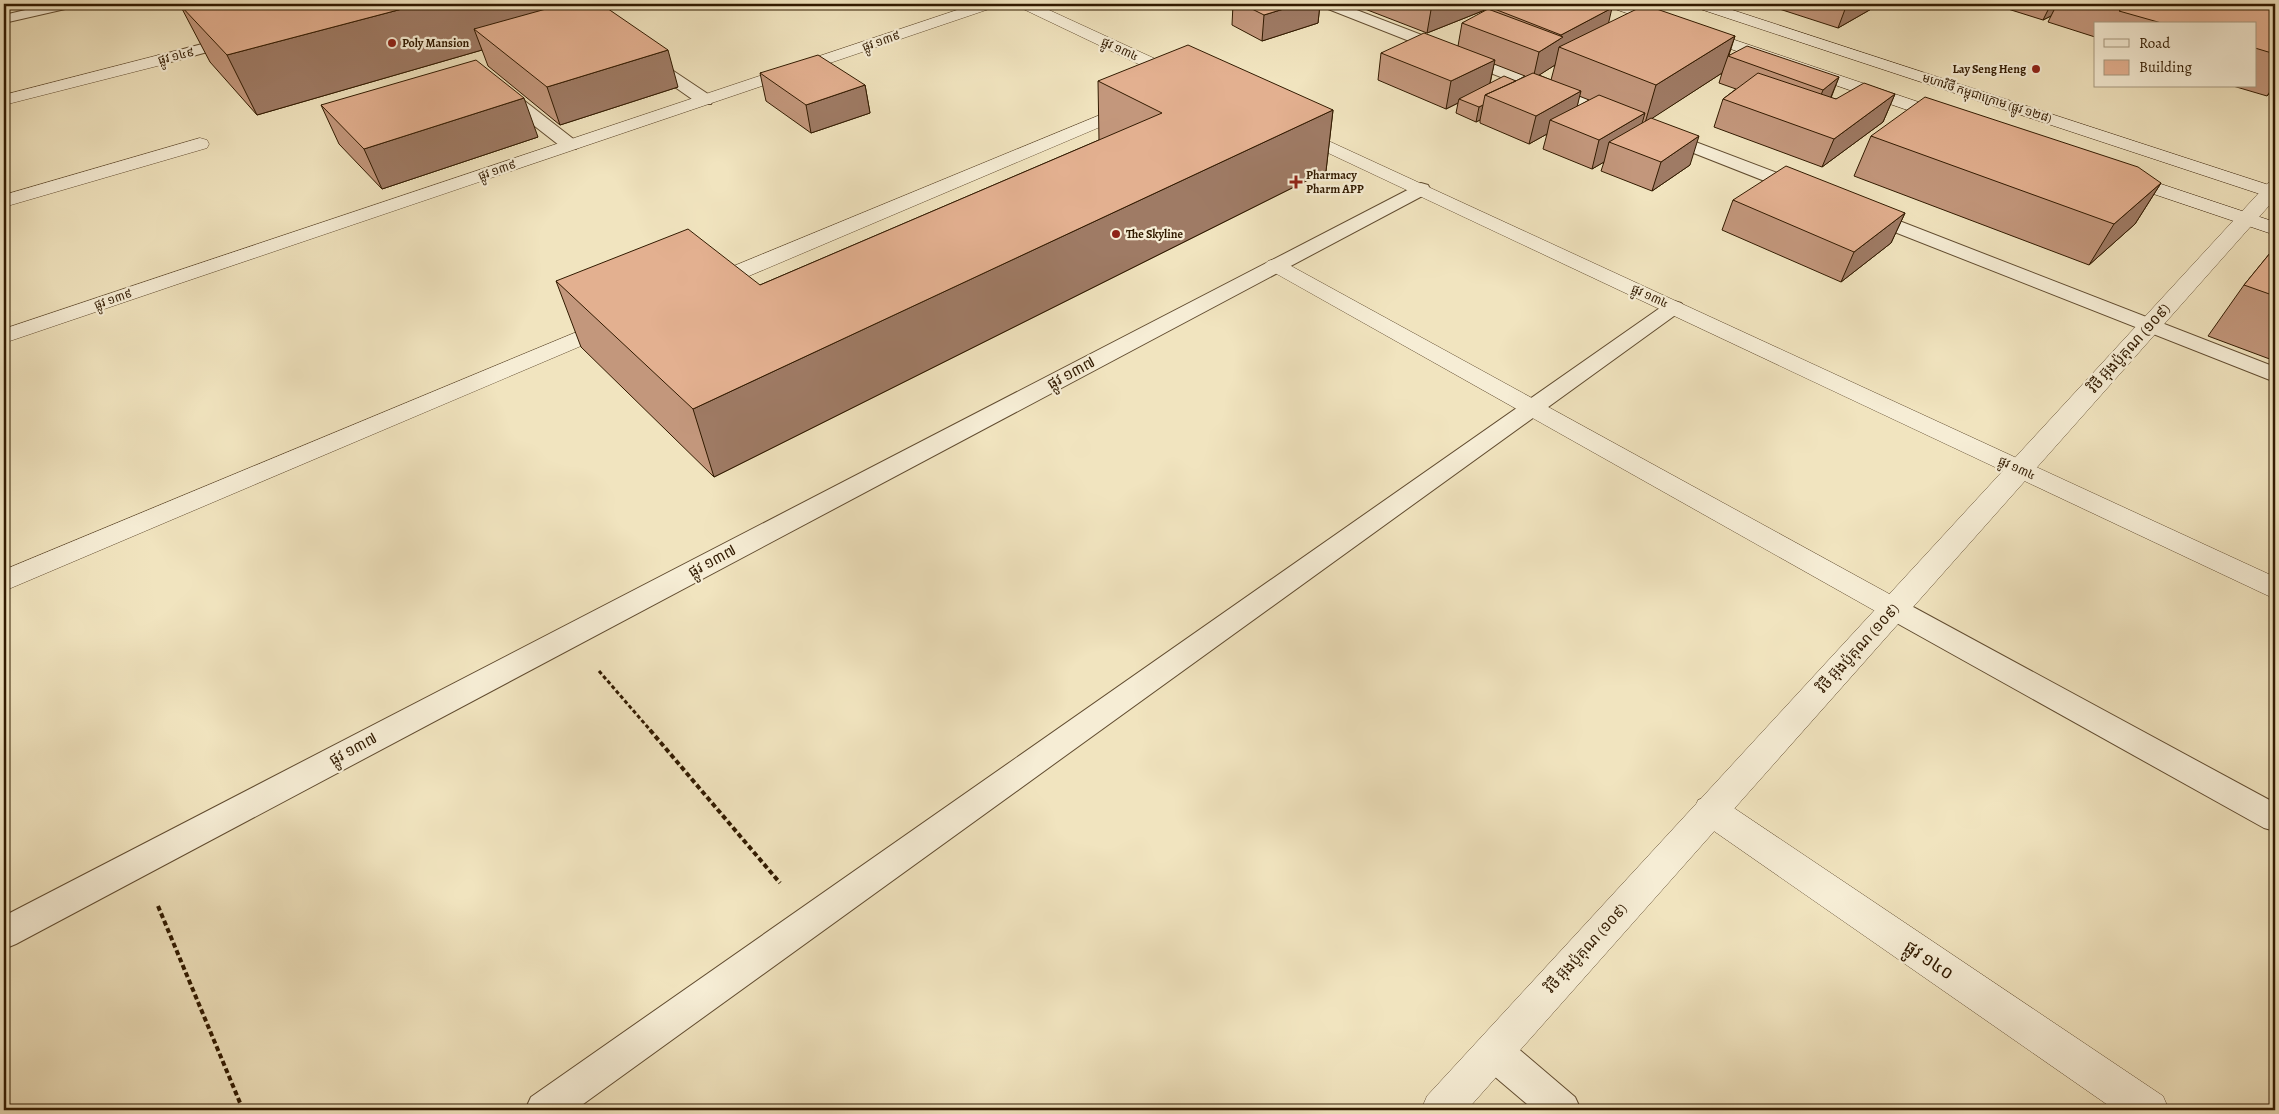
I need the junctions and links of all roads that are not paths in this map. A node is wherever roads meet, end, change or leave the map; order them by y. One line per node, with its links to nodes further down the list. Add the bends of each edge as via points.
1 (69, 4): 7 (lane)
2 (990, 4): 13 (street, ផ្លូវ ១៣៩)
3 (1024, 4): 29 (street, ផ្លូវ ១៣៤, via 1195,84 1158,95)
4 (1328, 4): 16 (lane)
5 (1614, 4): 14 (street)
6 (1699, 4): 22 (street, មហាវិថី កម្ពុជាក្រោម (ផ្លូវ ១២៨))
7 (4, 19)
8 (247, 38): 10 (lane, ផ្លូវ ១៤៩)
9 (639, 54): 13 (lane)
10 (163, 59): 12 (street, ផ្លូវ ១៤៩)
11 (488, 80): 19 (lane)
12 (4, 100)
13 (705, 100): 19 (street, ផ្លូវ ១៣៩)
14 (1960, 122)
15 (1279, 123): 21 (street, ផ្លូវ ១៣៤)
16 (1633, 123)
17 (1652, 130): 23 (lane)
18 (200, 144): 24 (street)
19 (570, 145): 33 (street, ផ្លូវ ១៣៩)
20 (2110, 173): 26 (street)
21 (1421, 189): 28 (lane, ផ្លូវ ១៣៧); 30 (street, ផ្លូវ ១៣៤)
22 (2274, 190): 26 (street, វិថី អ៊ុងប៉ូគុណ (១០៩))
23 (1818, 195)
24 (4, 201)
25 (1845, 206): 32 (lane)
26 (2246, 219): 27 (street); 32 (street, វិថី អ៊ុងប៉ូគុណ (១០៩))
27 (2275, 229)
28 (1275, 266): 35 (street); 42 (lane, ផ្លូវ ១៣៧)
29 (684, 294)
30 (1674, 307): 35 (lane); 36 (street, ផ្លូវ ១៣៤)
31 (629, 318): 37 (street)
32 (2150, 325): 34 (lane); 36 (street, វិថី អ៊ុងប៉ូគុណ (១០៩))
33 (4, 336)
34 (2275, 375)
35 (1532, 408): 39 (street); 44 (lane)
36 (2020, 469): 38 (street, ផ្លូវ ១៣៤); 39 (street, វិថី អ៊ុងប៉ូគុណ (១០៩))
37 (4, 581)
38 (2275, 589)
39 (1894, 609): 40 (street, វិថី អ៊ុងប៉ូគុណ (១០៩)); 41 (lane)
40 (1710, 810): 43 (street, វិថី អ៊ុងប៉ូគុណ (១០៩)); 47 (street, ផ្លូវ ១៤០)
41 (2275, 818)
42 (4, 933)
43 (1494, 1052): 45 (street, វិថី អ៊ុងប៉ូគុណ (១០៩)); 46 (lane)
44 (544, 1110)
45 (1441, 1110)
46 (1562, 1110)
47 (2149, 1110)

